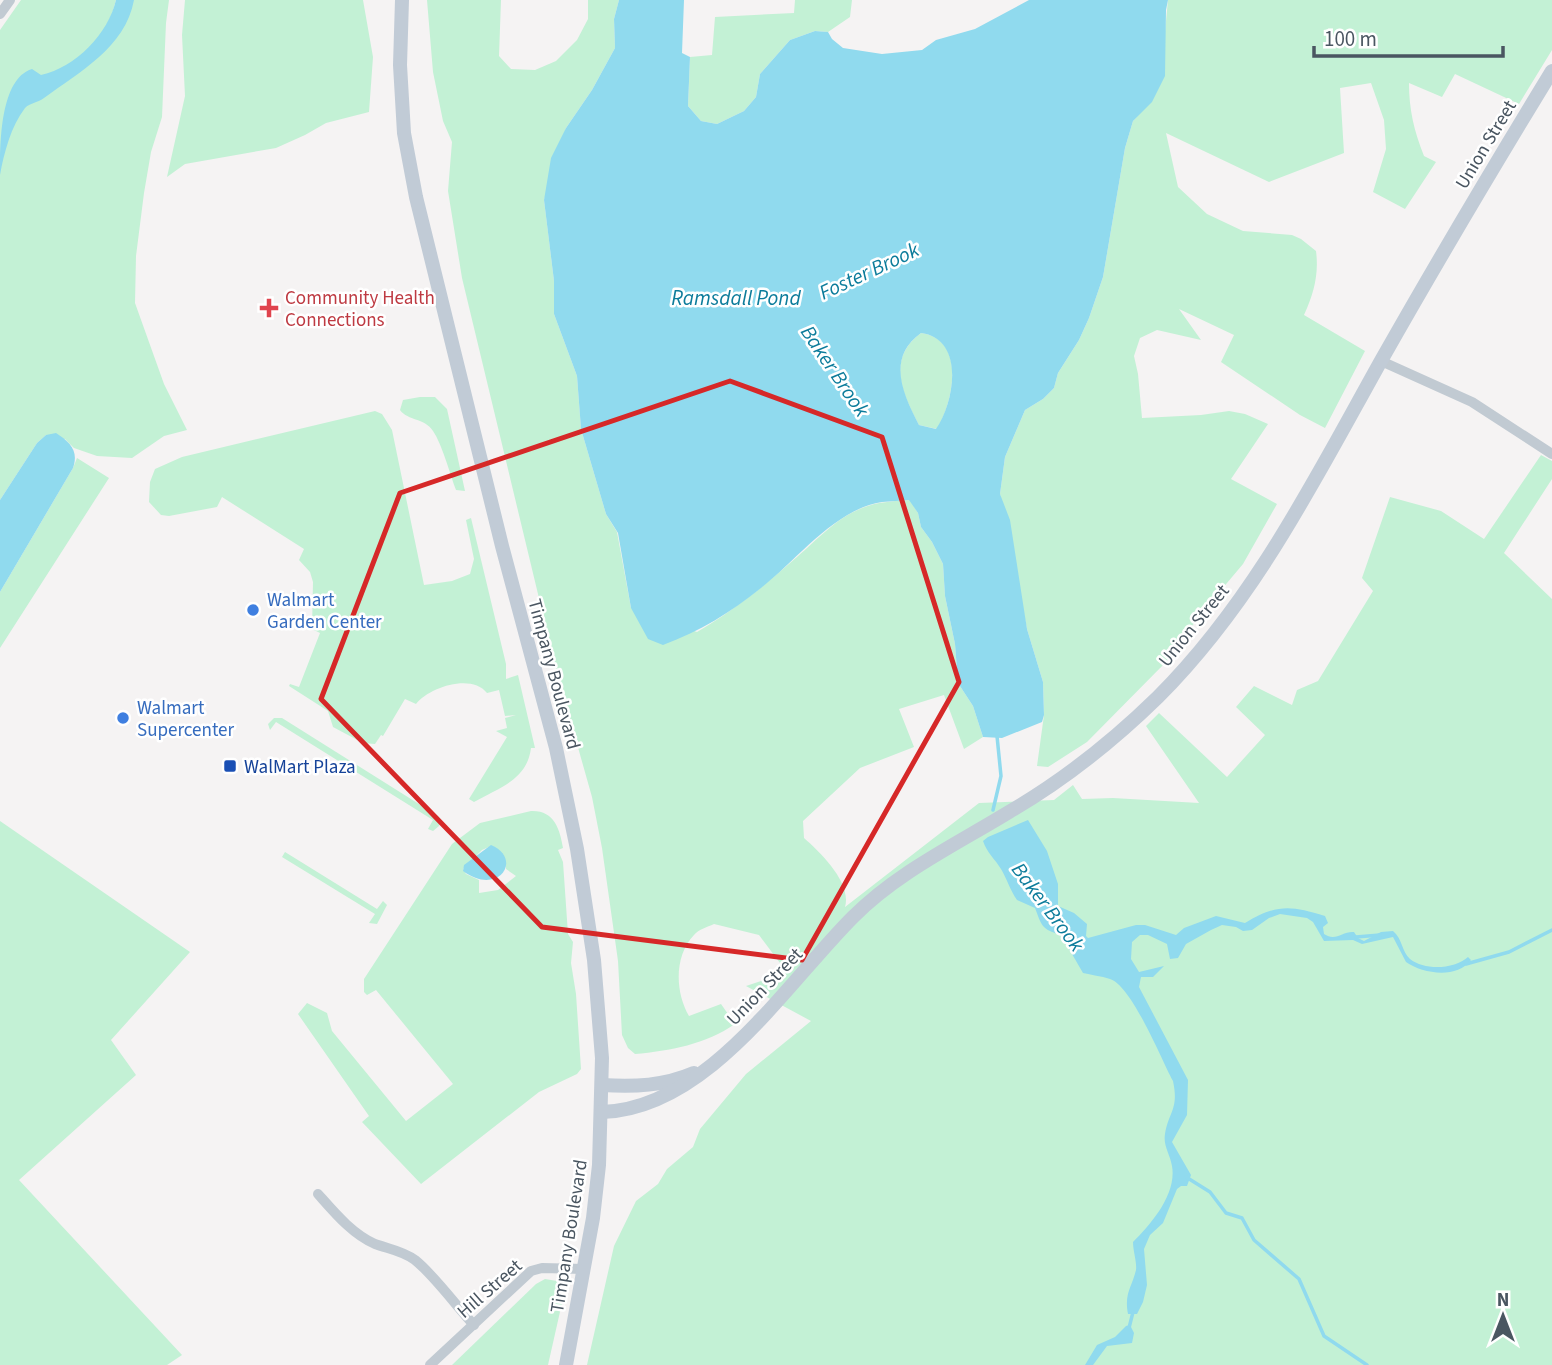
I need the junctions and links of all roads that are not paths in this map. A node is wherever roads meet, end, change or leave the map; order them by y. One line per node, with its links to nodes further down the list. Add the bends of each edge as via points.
1 (10, 0): 3 (street)
2 (402, 0): 8 (street, Timpany Boulevard, via 402,128 569,808 594,960)
3 (0, 15)
4 (1552, 71): 5 (street, Union Street)
5 (1381, 360): 6 (street, via 1472,402); 7 (street, Union Street, via 1269,558 1194,659 1103,749 1047,789 914,868 854,916 772,1007)
6 (1552, 454)
7 (708, 1066): 8 (street, via 668,1082); 9 (street, Union Street, via 670,1095 625,1112)
8 (602, 1085): 9 (street, Timpany Boulevard)
9 (602, 1112): 11 (street, Timpany Boulevard, via 597,1192)
10 (318, 1194): 12 (street, via 358,1233 415,1260)
11 (584, 1269): 12 (street, Hill Street, via 531,1271); 14 (street, Timpany Boulevard)
12 (474, 1325): 13 (street, Hill Street)
13 (430, 1365)
14 (566, 1365)

